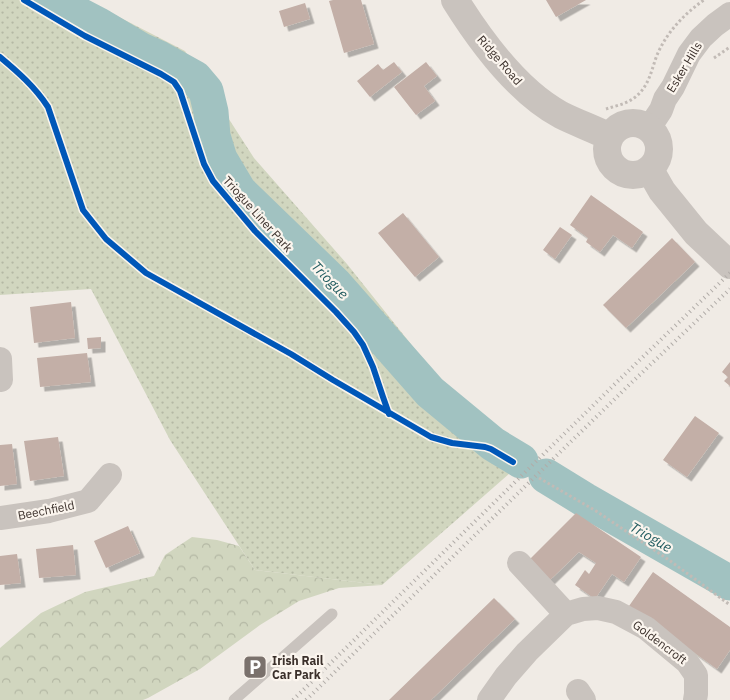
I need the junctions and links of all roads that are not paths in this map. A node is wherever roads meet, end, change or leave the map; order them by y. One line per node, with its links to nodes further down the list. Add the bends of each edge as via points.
1 (455, 0): 4 (street, Ridge Road, via 471,26 521,86 561,115)
2 (730, 14): 3 (street, Esker Hills, via 701,38 689,54)
3 (649, 128): 4 (street, via 636,123 627,124); 5 (street, via 659,147 656,163)
4 (610, 137): 5 (street, via 608,158 618,171 634,176)
5 (650, 170): 6 (street, via 662,191 696,233)
6 (730, 265)
7 (0, 359): 8 (street)
8 (1, 380)
9 (110, 475): 10 (street, Beechfield, via 88,501)
10 (0, 518)
11 (519, 563): 13 (street)
12 (332, 614): 14 (lane)
13 (566, 614): 15 (street, via 511,670); 16 (street, Goldencroft, via 598,608 616,612 646,628 687,662 696,675)
14 (234, 700)
15 (489, 700)
16 (695, 700)

